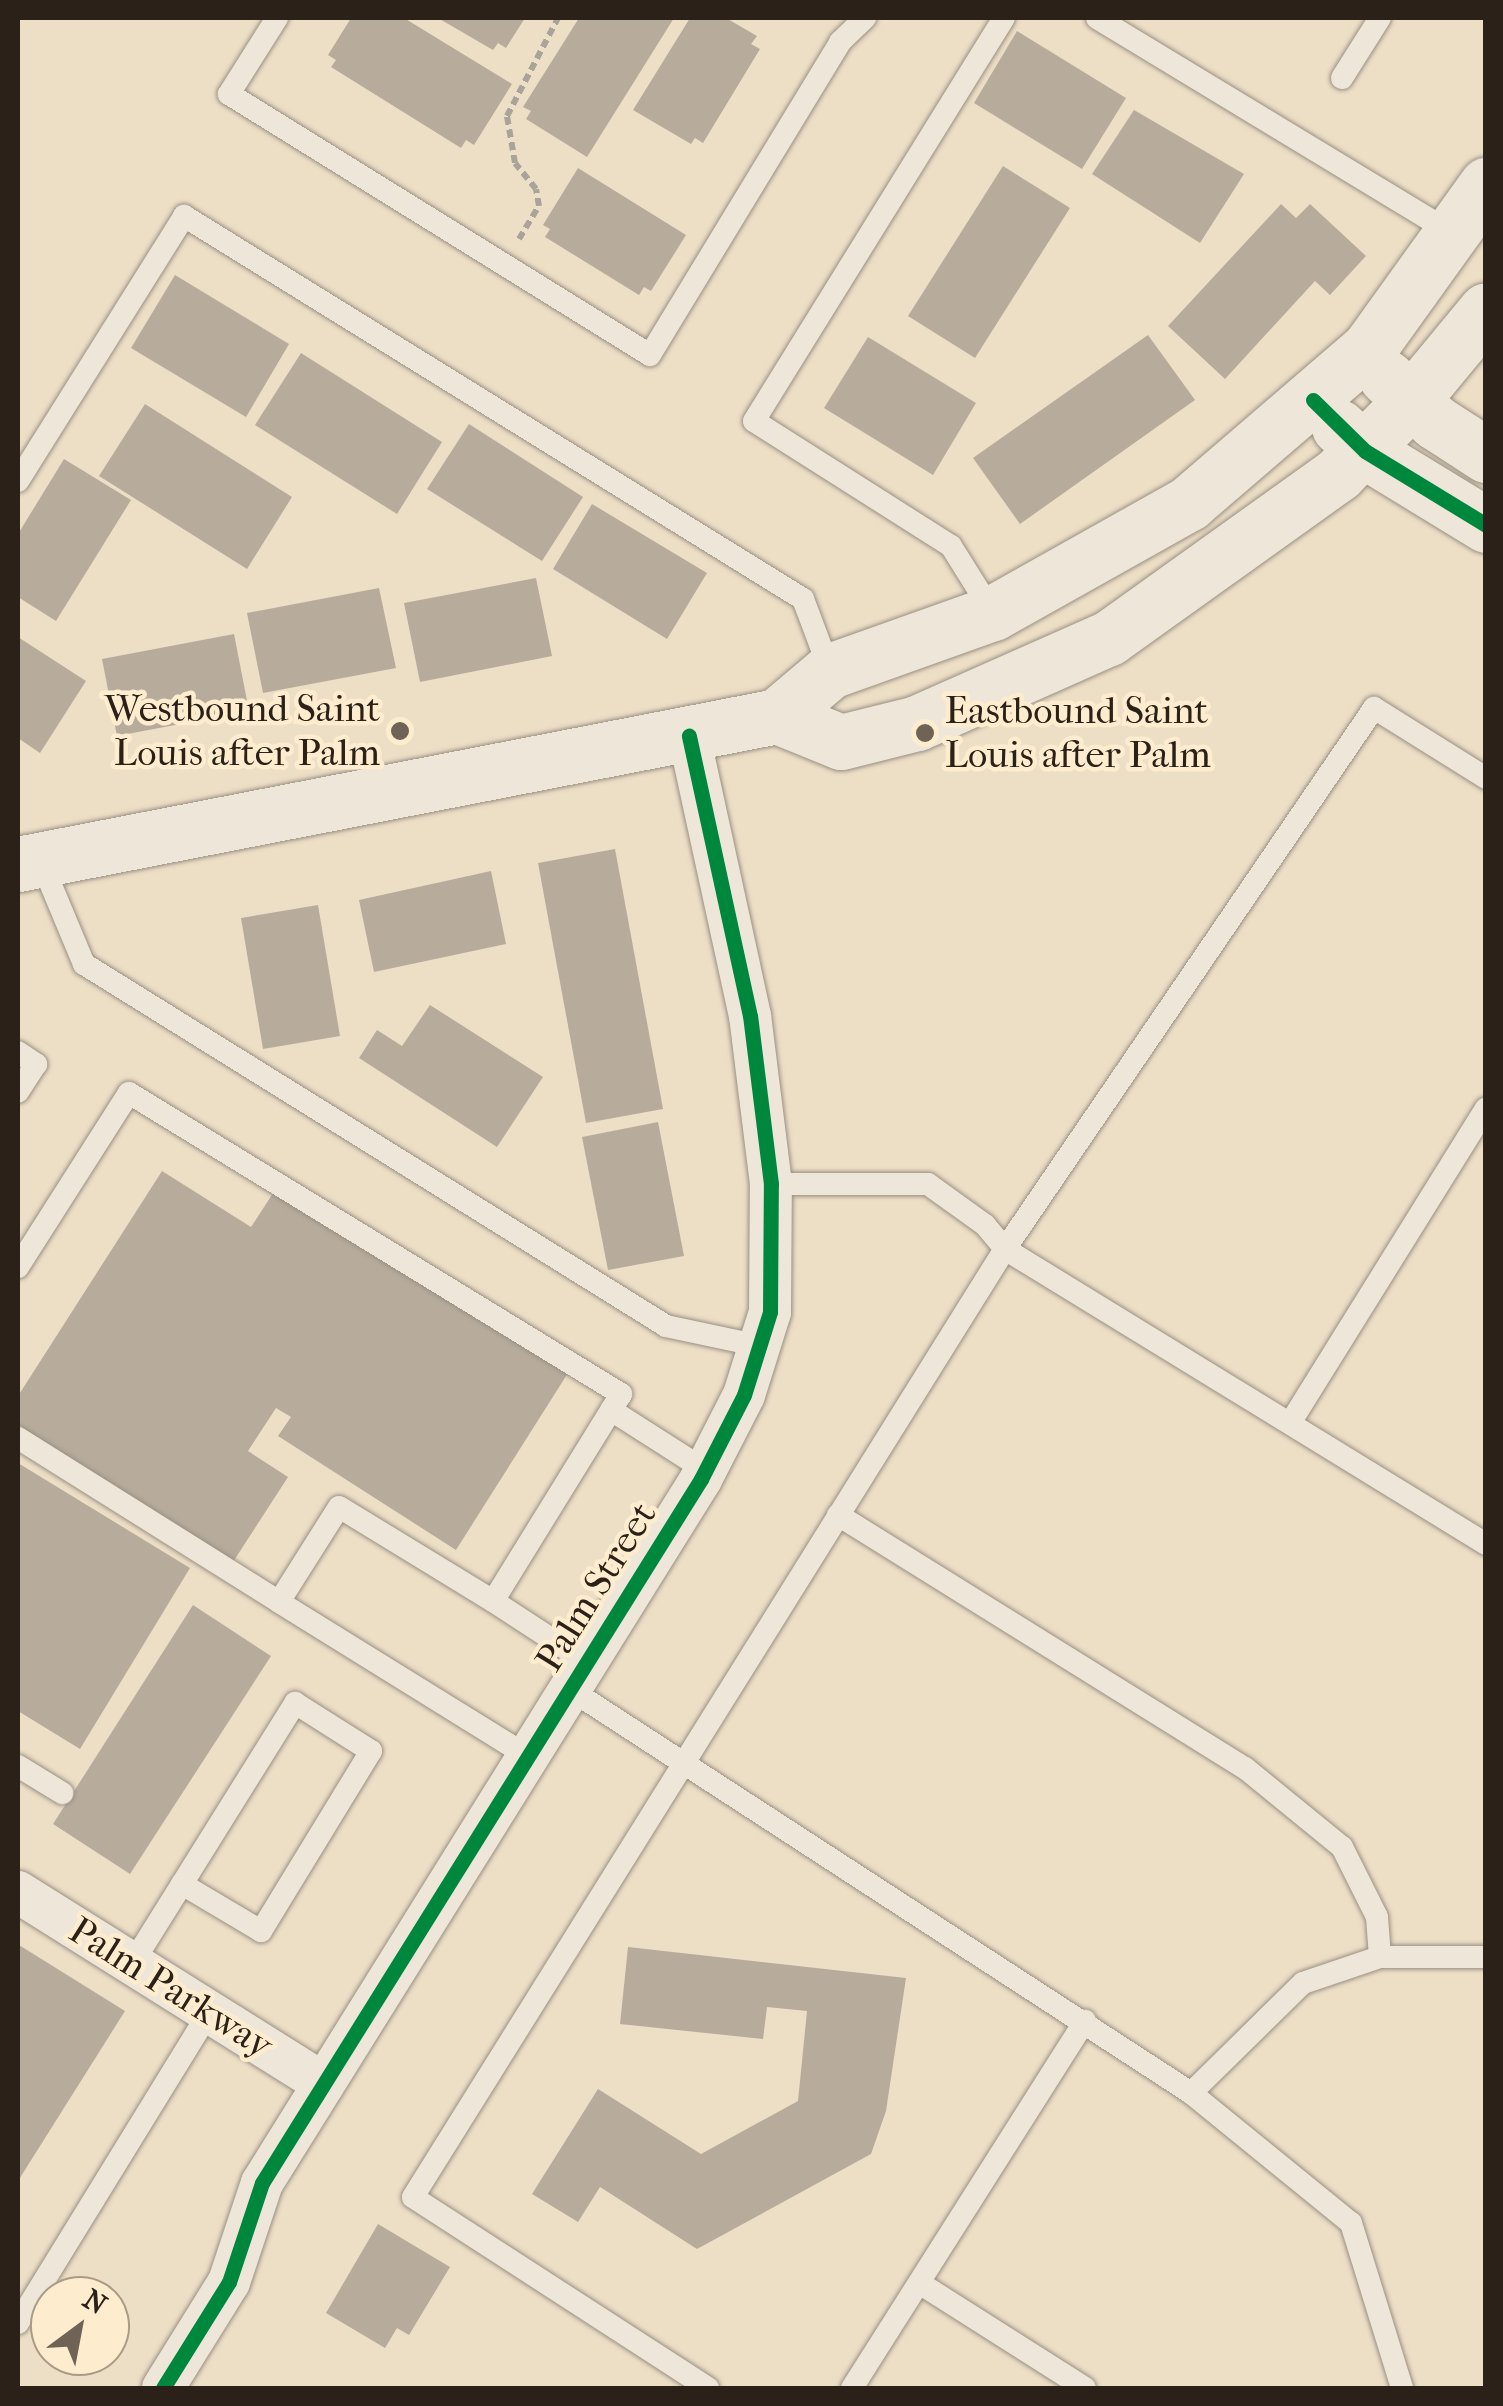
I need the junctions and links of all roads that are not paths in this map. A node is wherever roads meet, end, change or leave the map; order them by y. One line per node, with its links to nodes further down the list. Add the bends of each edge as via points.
1 (277, 18): 2 (lane, via 229,94 650,355 840,42)
2 (865, 18)
3 (1004, 18): 17 (lane, via 754,421 951,546)
4 (1097, 18): 8 (lane)
5 (1380, 18): 6 (lane)
6 (1342, 78)
7 (1486, 185): 8 (main road)
8 (1453, 234): 10 (main road)
9 (1486, 310): 12 (main road)
10 (1369, 348): 11 (main road); 12 (main road)
11 (1314, 400): 13 (main road); 17 (main road, via 1189,503)
12 (1410, 402): 13 (main road); 14 (main road)
13 (1365, 451): 16 (main road); 19 (main road, via 1137,620 996,692 917,723 841,742)
14 (1486, 454)
15 (18, 481): 18 (lane, via 184,216 803,598)
16 (1486, 525)
17 (992, 612): 18 (main road)
18 (830, 672): 19 (main road)
19 (777, 716): 20 (main road)
20 (689, 736): 22 (main road); 26 (street, Palm Street, via 750,1016)
21 (1486, 778): 27 (lane, via 1374,708)
22 (29, 862): 29 (lane, via 84,964 666,1326)
23 (18, 1052): 24 (lane, via 36,1064)
24 (18, 1092)
25 (1486, 1108): 31 (lane)
26 (771, 1184): 27 (lane, via 928,1184); 29 (street, Palm Street, via 770,1312)
27 (1006, 1249): 31 (lane); 34 (lane)
28 (21, 1253): 30 (lane, via 129,1093 621,1394)
29 (760, 1346): 33 (street, Palm Street)
30 (611, 1410): 33 (lane); 37 (lane)
31 (1292, 1420): 35 (lane)
32 (18, 1438): 36 (lane)
33 (706, 1470): 38 (street, Palm Street)
34 (838, 1515): 40 (lane); 45 (lane, via 1273,1790 1342,1847 1378,1917)
35 (1486, 1544)
36 (279, 1602): 37 (lane, via 339,1506); 39 (lane)
37 (493, 1602): 38 (lane)
38 (580, 1676): 39 (street, Palm Street); 40 (lane)
39 (529, 1757): 50 (street, Palm Street)
40 (686, 1764): 49 (lane); 55 (lane, via 413,2196)
41 (18, 1766): 42 (lane)
42 (62, 1793)
43 (182, 1884): 43 (lane, via 295,1702 370,1751 261,1931); 47 (lane)
44 (19, 1896): 47 (street, Palm Parkway)
45 (1380, 1957): 46 (lane); 51 (lane, via 1303,1983)
46 (1486, 1957)
47 (132, 1964): 48 (street, Palm Parkway)
48 (210, 2012): 50 (street, Palm Parkway); 53 (lane)
49 (1085, 2021): 51 (lane); 52 (lane)
50 (324, 2084): 54 (street, Palm Street, via 262,2182 229,2282)
51 (1191, 2093): 58 (lane, via 1351,2224)
52 (921, 2284): 56 (lane); 57 (lane)
53 (18, 2324)
54 (163, 2388)
55 (708, 2388)
56 (852, 2388)
57 (1085, 2388)
58 (1402, 2388)

